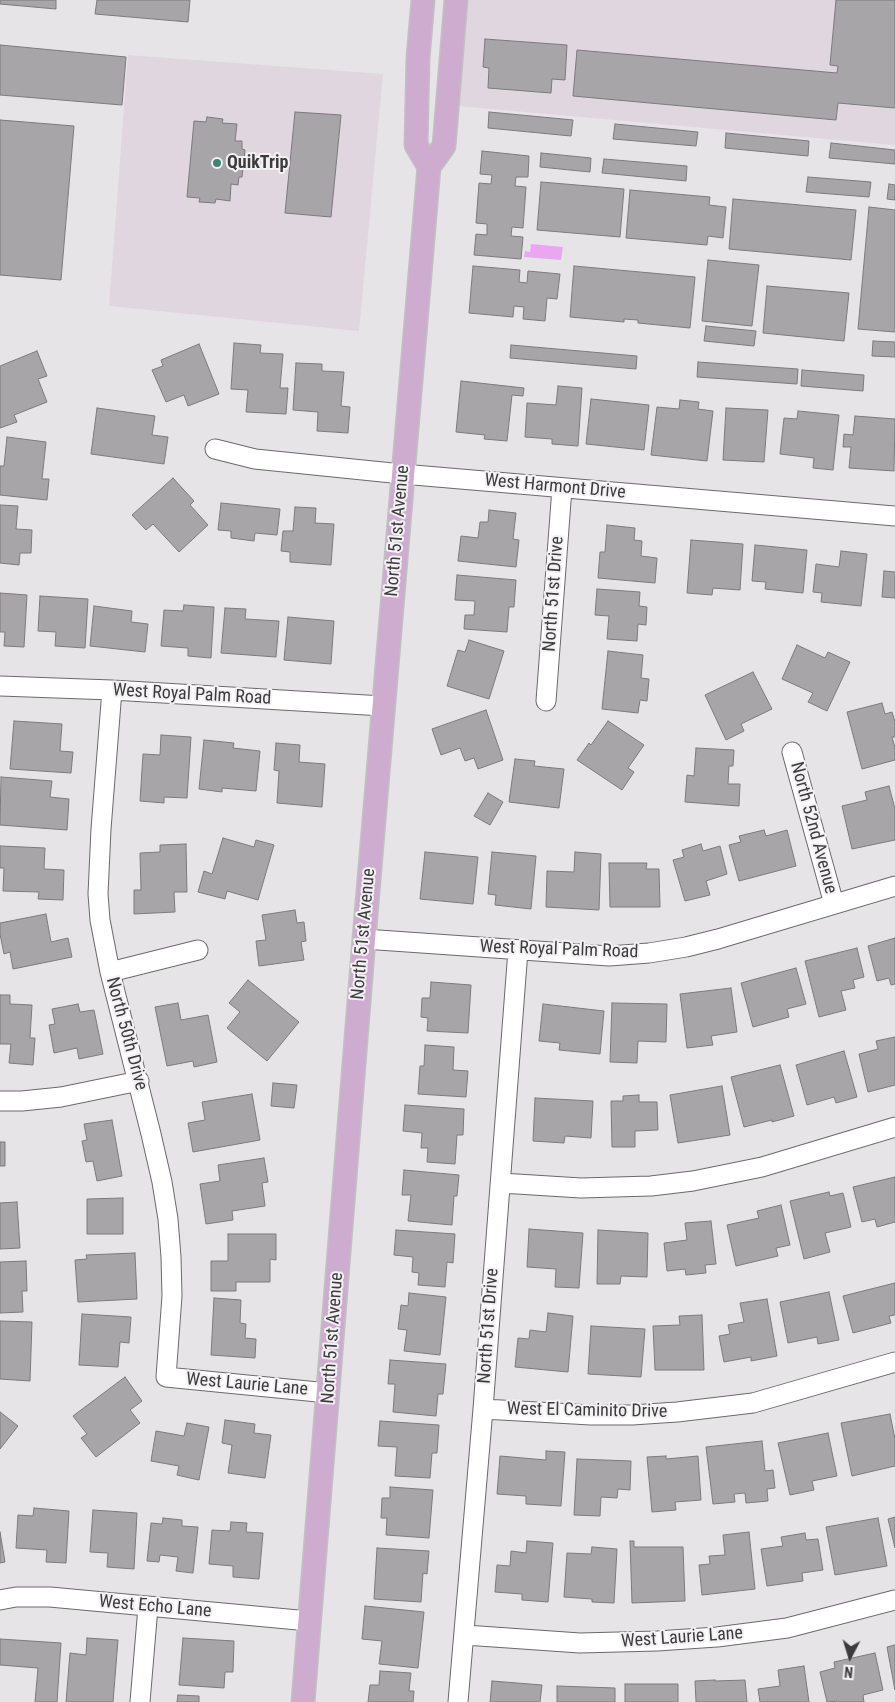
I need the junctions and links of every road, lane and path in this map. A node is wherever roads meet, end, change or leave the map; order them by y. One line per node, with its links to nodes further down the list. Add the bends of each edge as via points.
1 (423, 0): 3 (main road, via 416,145)
2 (456, 0): 3 (main road, via 444,146)
3 (429, 167): 5 (main road, North 51st Avenue)
4 (215, 450): 5 (street, West Harmont Drive, via 255,459)
5 (402, 474): 6 (street, West Harmont Drive); 11 (main road, North 51st Avenue)
6 (562, 488): 7 (street, West Harmont Drive); 10 (street, North 51st Drive)
7 (895, 516)
8 (0, 686): 9 (street, West Royal Palm Road)
9 (112, 690): 11 (street, West Royal Palm Road); 18 (street, North 50th Drive, via 98,894)
10 (546, 701)
11 (383, 706): 15 (main road, North 51st Avenue)
12 (792, 752): 14 (street, North 52nd Avenue)
13 (895, 886): 14 (street, West Royal Palm Road)
14 (834, 904): 17 (street, West Royal Palm Road, via 710,941 649,953 609,956)
15 (364, 938): 17 (street, West Royal Palm Road); 25 (main road, North 51st Avenue)
16 (198, 950): 18 (street)
17 (518, 950): 22 (street, North 51st Drive)
18 (110, 972): 19 (street, North 50th Drive)
19 (139, 1081): 20 (street, via 61,1097); 24 (street, North 50th Drive, via 162,1182 172,1257)
20 (0, 1101)
21 (895, 1127): 22 (street, via 762,1167 651,1186 590,1188)
22 (500, 1183): 26 (street, North 51st Drive)
23 (895, 1362): 26 (street, West El Caminito Drive, via 753,1403 677,1412 591,1415)
24 (166, 1377): 25 (street, West Laurie Lane)
25 (328, 1393): 30 (main road, North 51st Avenue)
26 (483, 1409): 31 (street, North 51st Drive)
27 (0, 1600): 29 (street, West Echo Lane, via 50,1597)
28 (895, 1600): 31 (street, West Laurie Lane, via 787,1628 657,1642 580,1643)
29 (148, 1607): 30 (street, West Echo Lane); 32 (street)
30 (309, 1621): 33 (main road, North 51st Avenue)
31 (465, 1635): 34 (street, North 51st Drive)
32 (140, 1702)
33 (303, 1702)
34 (458, 1702)

